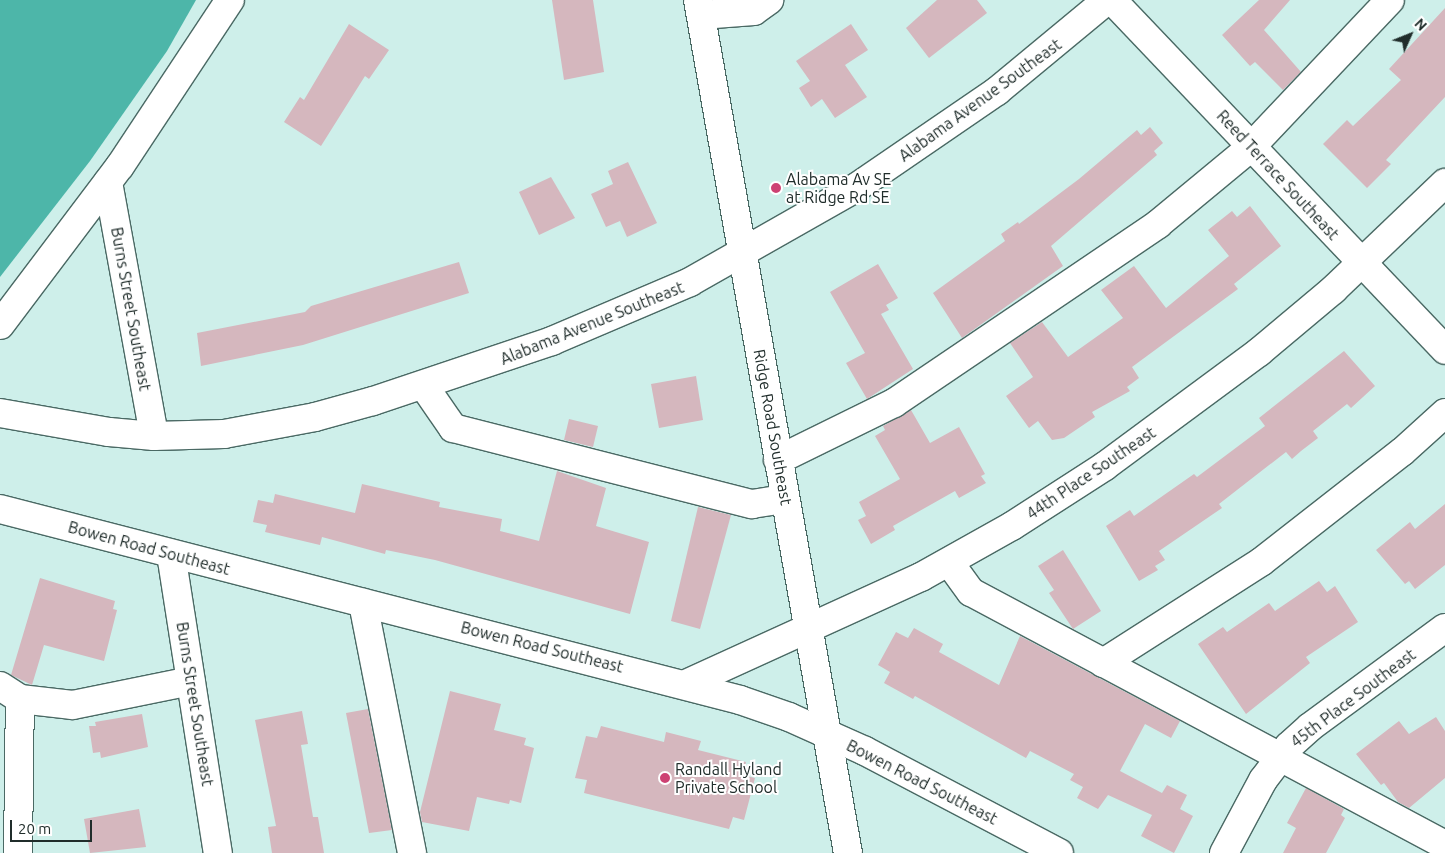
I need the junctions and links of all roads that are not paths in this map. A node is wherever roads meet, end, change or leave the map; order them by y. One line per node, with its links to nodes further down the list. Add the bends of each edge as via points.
1 (230, 0): 8 (street)
2 (769, 0): 6 (street, via 754,10)
3 (1107, 0): 10 (street, Alabama Avenue Southeast, via 1030,66 938,134 857,187)
4 (1112, 0): 7 (street, Reed Terrace Southeast)
5 (1390, 0): 7 (street)
6 (699, 8): 10 (street, Ridge Road Southeast)
7 (1251, 147): 11 (street, Reed Terrace Southeast); 18 (street, via 1158,224 894,403)
8 (108, 182): 12 (street); 17 (street, Burns Street Southeast)
9 (1445, 183): 11 (street, 44th Place Southeast)
10 (743, 254): 14 (street, Alabama Avenue Southeast, via 690,282 587,328); 18 (street, Ridge Road Southeast)
11 (1362, 264): 13 (street, Reed Terrace Southeast); 22 (street, 44th Place Southeast, via 1259,352 1183,411 1105,466)
12 (0, 325)
13 (1445, 350)
14 (424, 386): 17 (street, Alabama Avenue Southeast, via 315,417 247,431); 19 (street, via 453,428 752,504)
15 (1445, 412): 26 (street, via 1402,452 1261,562)
16 (0, 413): 17 (street, Alabama Avenue Southeast, via 109,432)
17 (154, 436)
18 (778, 460): 19 (street, Ridge Road Southeast)
19 (786, 499): 25 (street, Ridge Road Southeast)
20 (0, 509): 21 (street, Bowen Road Southeast)
21 (172, 554): 23 (street, Bowen Road Southeast); 27 (street, Burns Street Southeast)
22 (949, 562): 25 (street, 44th Place Southeast, via 874,601); 26 (street, via 971,592)
23 (363, 603): 28 (street, Bowen Road Southeast); 35 (street)
24 (1445, 628): 31 (street, 45th Place Southeast, via 1310,727)
25 (808, 630): 28 (street, 44th Place Southeast, via 770,644); 30 (street, Ridge Road Southeast)
26 (1103, 663): 31 (street)
27 (191, 681): 29 (street, via 73,705); 34 (street, Burns Street Southeast)
28 (686, 684): 30 (street, Bowen Road Southeast, via 789,717)
29 (10, 693): 33 (street)
30 (826, 734): 36 (street, Ridge Road Southeast); 37 (street, Bowen Road Southeast)
31 (1280, 757): 32 (street); 38 (street, 45th Place Southeast, via 1263,780)
32 (1442, 840)
33 (18, 853)
34 (218, 853)
35 (412, 853)
36 (848, 853)
37 (1059, 853)
38 (1224, 853)

